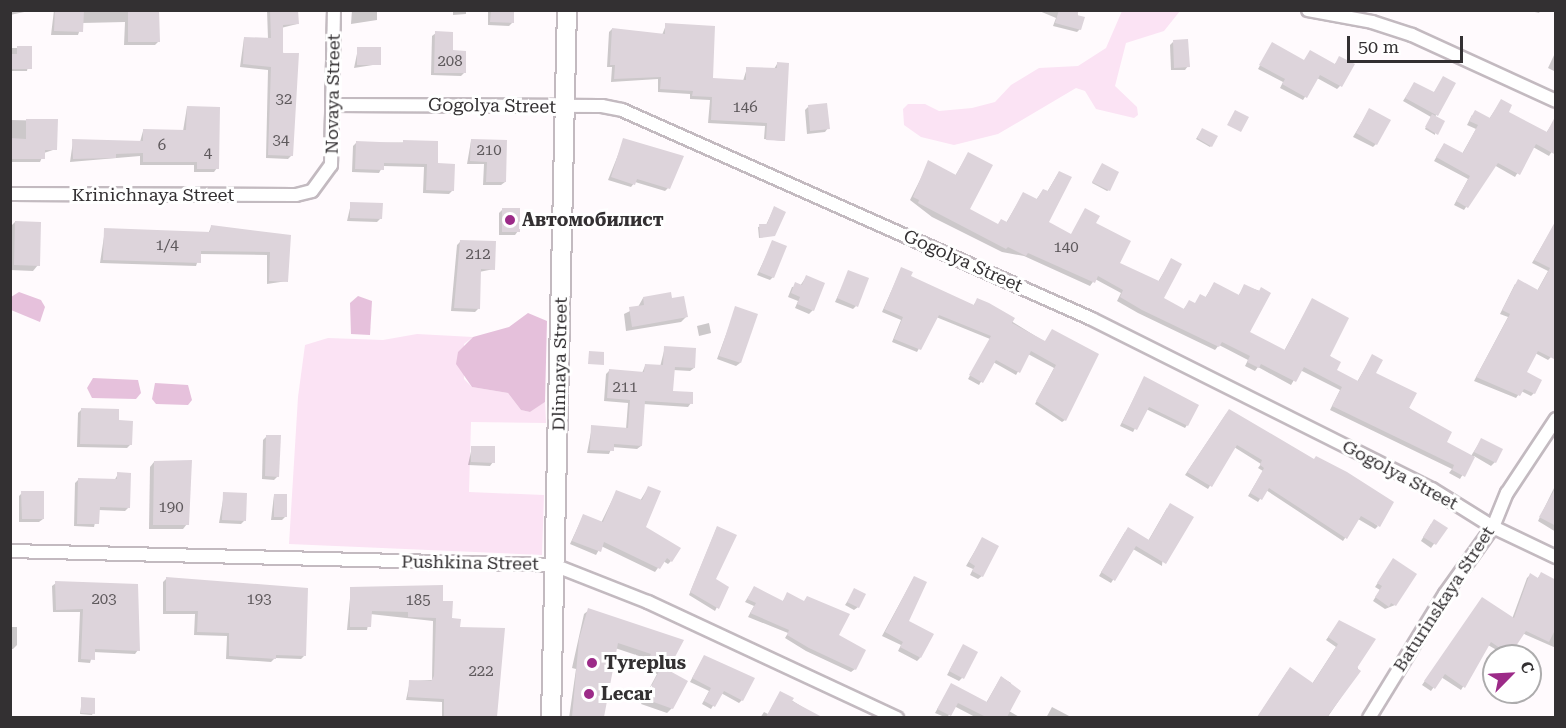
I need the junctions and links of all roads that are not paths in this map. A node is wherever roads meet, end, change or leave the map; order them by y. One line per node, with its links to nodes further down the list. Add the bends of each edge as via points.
1 (334, 10): 5 (street, Novaya Street)
2 (567, 10): 6 (street, Dlinnaya Street)
3 (1308, 10): 4 (street, via 1372,22 1412,35)
4 (1556, 101)
5 (333, 105): 6 (street, Gogolya Street); 8 (street, Novaya Street, via 331,165 312,190)
6 (566, 107): 10 (street, Gogolya Street, via 622,110 1092,319 1432,489); 13 (street, Dlinnaya Street)
7 (10, 194): 8 (street, Krinichnaya Street)
8 (296, 195)
9 (1556, 419): 10 (street, Baturinskaya Street, via 1507,493)
10 (1493, 526): 12 (street, Gogolya Street); 16 (street, Baturinskaya Street, via 1445,594)
11 (10, 551): 13 (street, Pushkina Street)
12 (1556, 557)
13 (554, 565): 14 (street, Dlinnaya Street); 15 (street, Pushkina Street, via 648,602)
14 (551, 717)
15 (897, 717)
16 (1369, 717)

